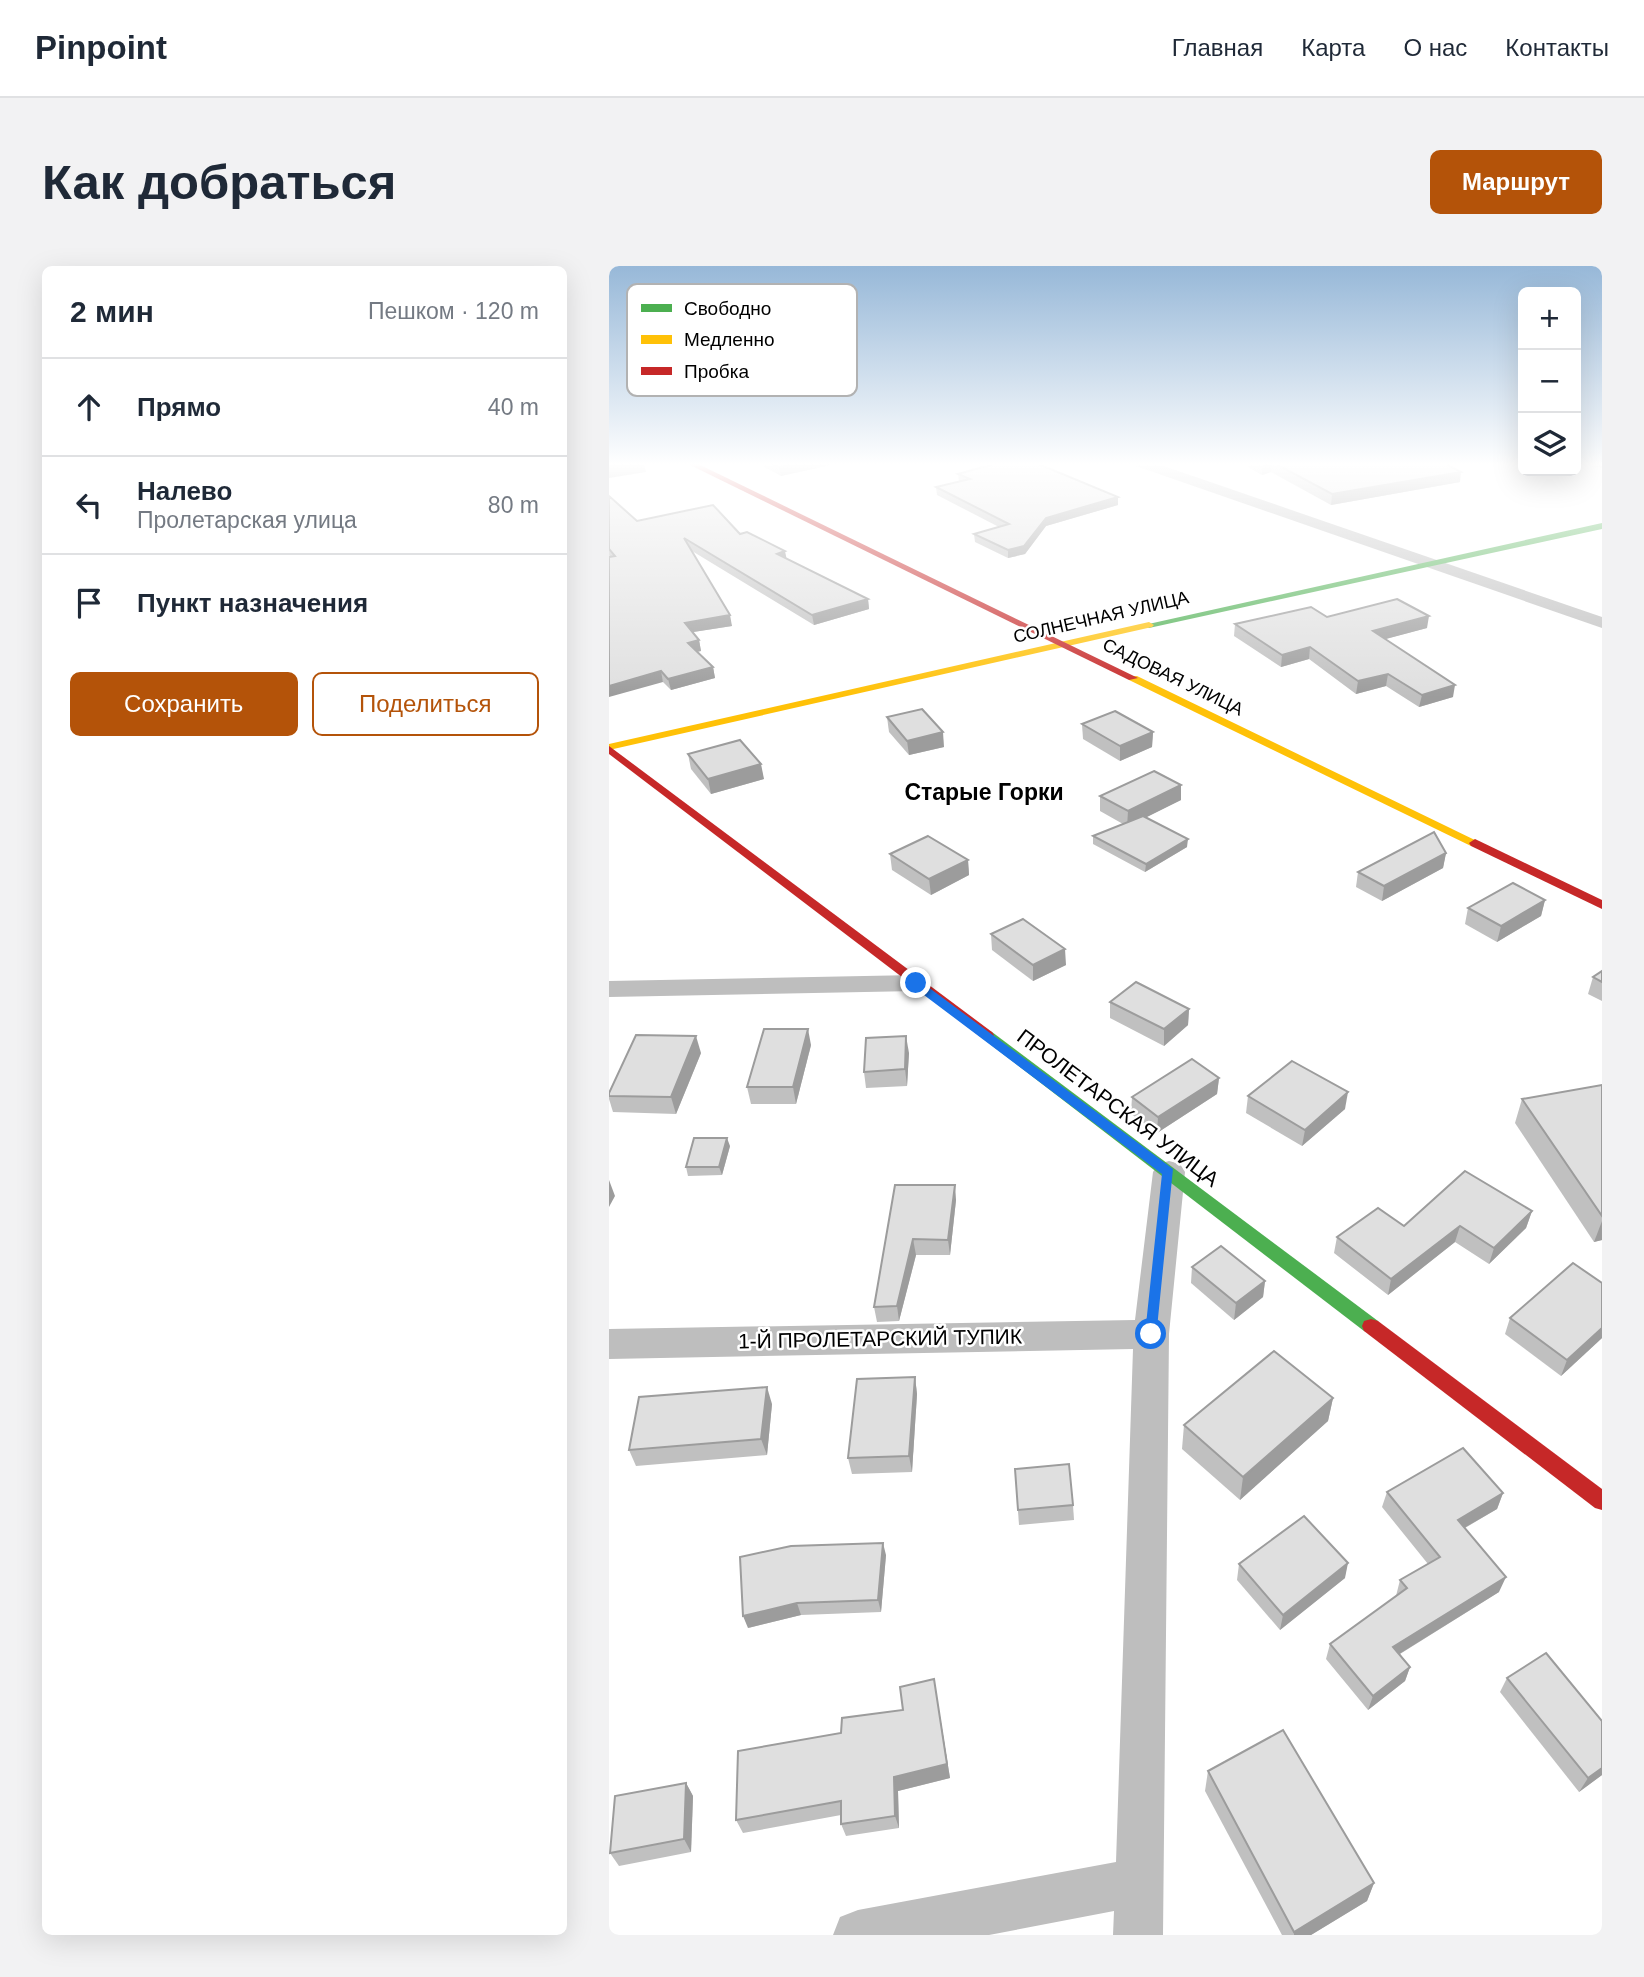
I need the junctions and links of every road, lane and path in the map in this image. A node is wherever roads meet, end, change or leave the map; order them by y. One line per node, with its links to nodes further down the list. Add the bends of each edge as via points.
1 (849, 541): 6 (street, САДОВАЯ УЛИЦА)
2 (1369, 541): 4 (street)
3 (1531, 541): 4 (street, СОЛНЕЧНАЯ УЛИЦА)
4 (1431, 562): 5 (street); 6 (street, СОЛНЕЧНАЯ УЛИЦА)
5 (1602, 623)
6 (1064, 646): 7 (street, СОЛНЕЧНАЯ УЛИЦА); 8 (street, САДОВАЯ УЛИЦА)
7 (609, 748): 9 (street, ПРОЛЕТАРСКАЯ УЛИЦА)
8 (1602, 905)
9 (916, 983): 10 (street); 11 (street, ПРОЛЕТАРСКАЯ УЛИЦА)
10 (609, 989)
11 (1169, 1172): 12 (street); 14 (street, ПРОЛЕТАРСКАЯ УЛИЦА)
12 (1151, 1334): 13 (street, 1-Й ПРОЛЕТАРСКИЙ ТУПИК); 15 (street)
13 (609, 1344)
14 (1602, 1501)
15 (1140, 1882): 16 (street); 17 (street)
16 (858, 1935)
17 (1138, 1935)

